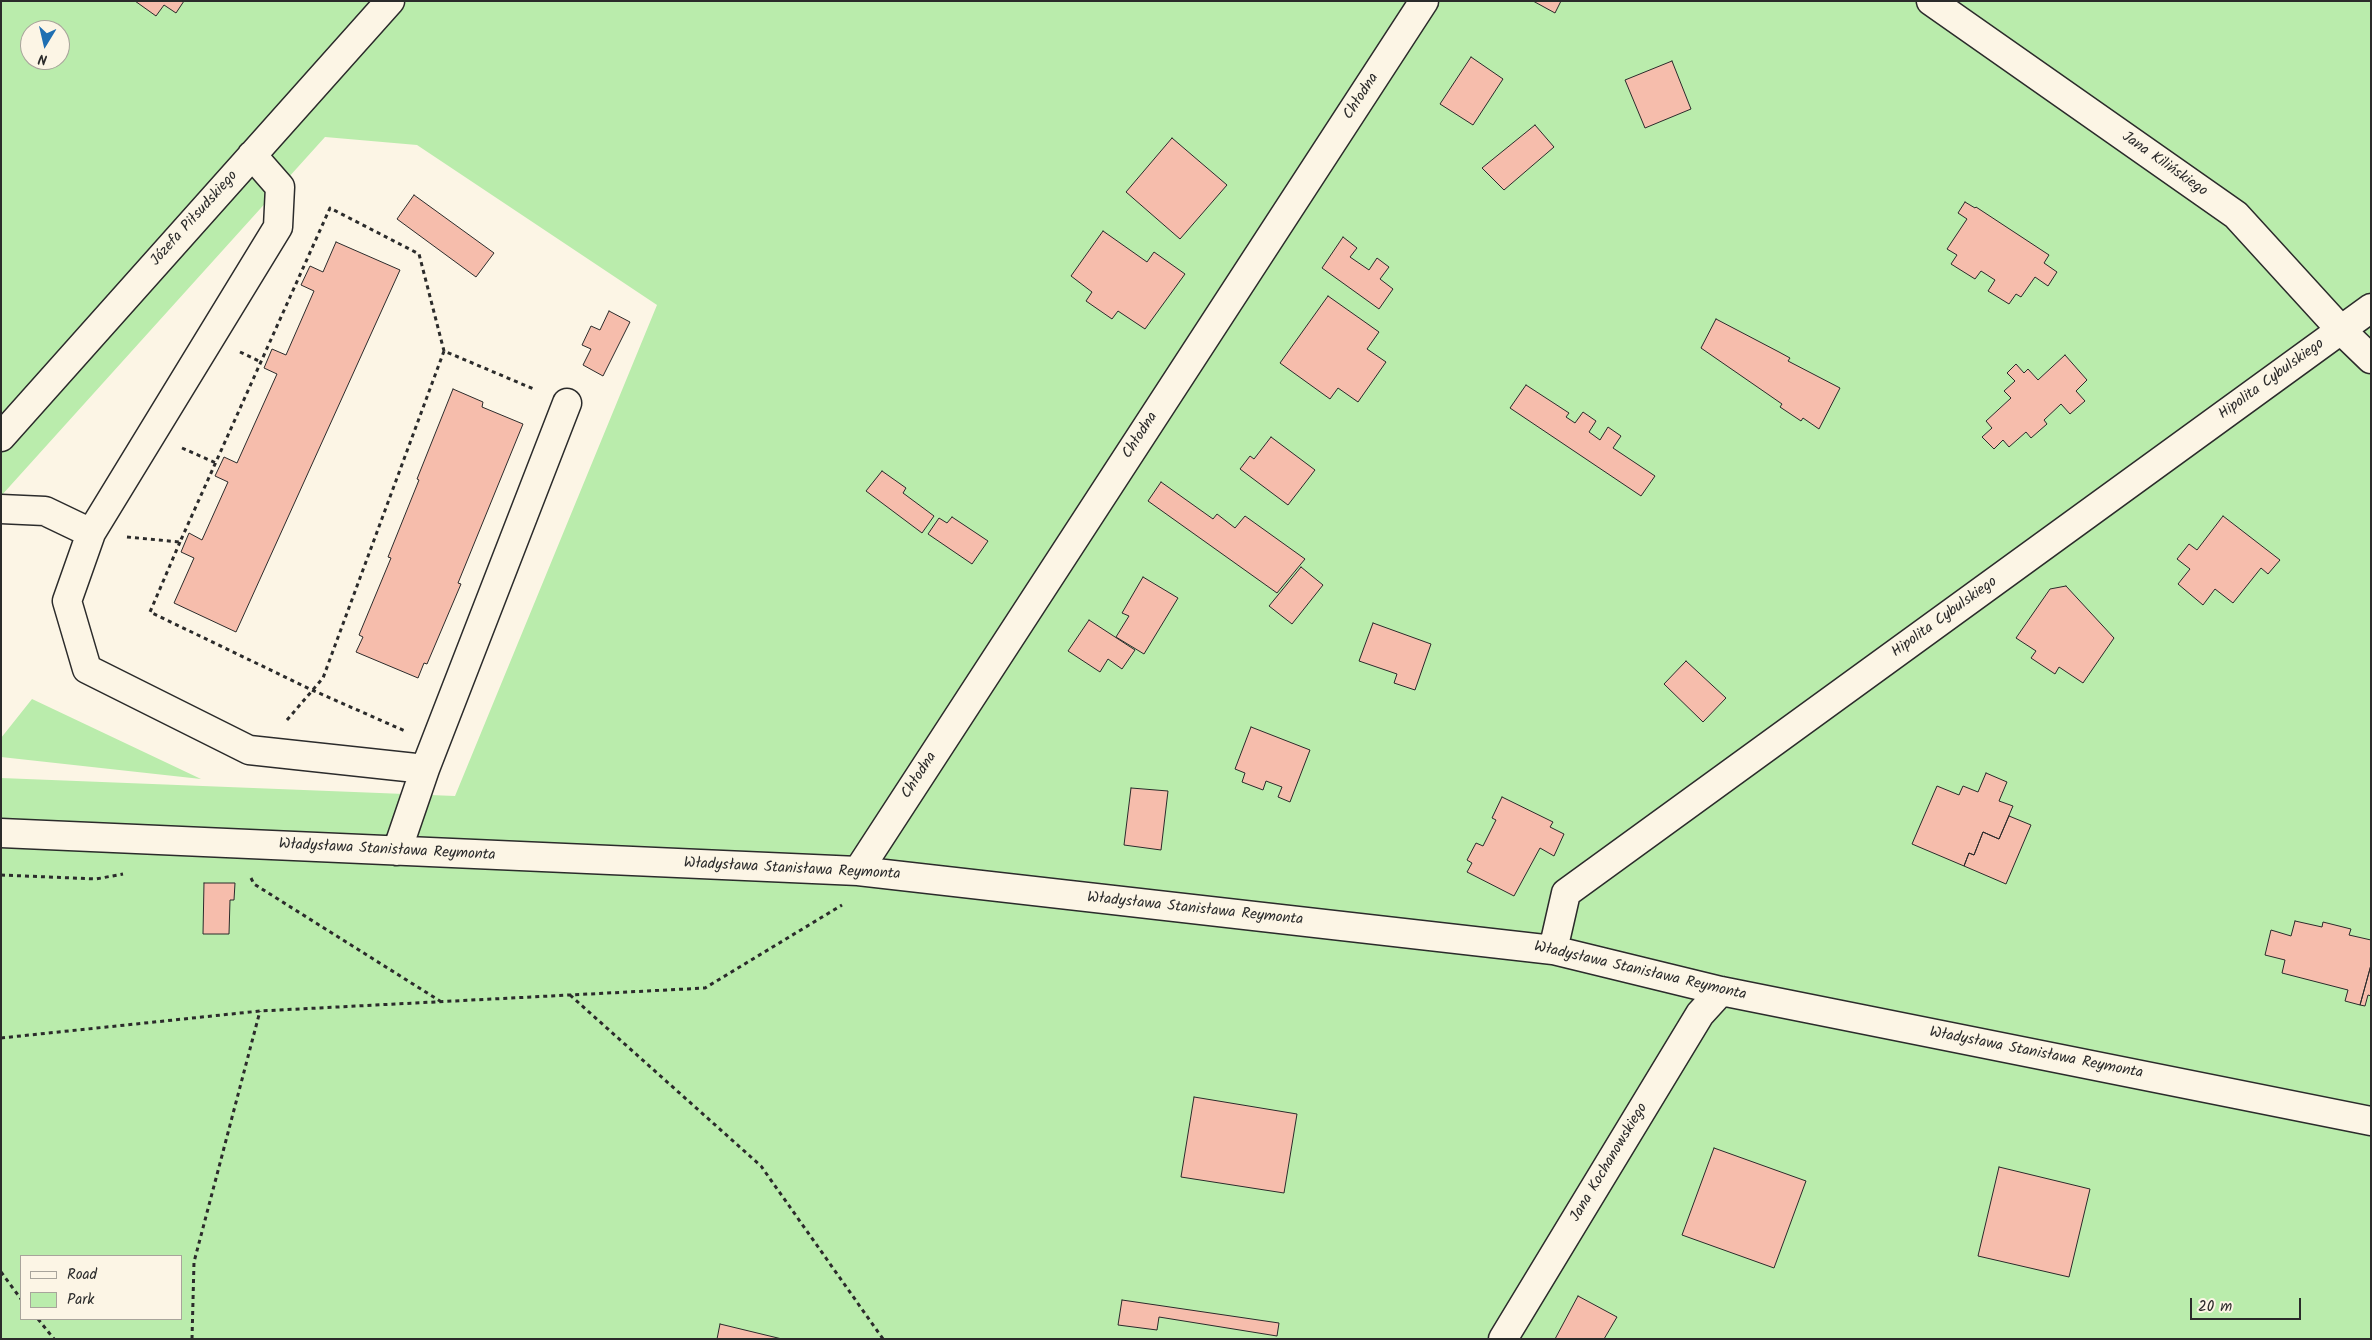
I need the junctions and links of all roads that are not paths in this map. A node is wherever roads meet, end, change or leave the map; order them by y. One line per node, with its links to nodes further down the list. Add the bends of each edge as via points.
1 (390, 1): 4 (street, Józefa Piłsudskiego)
2 (1424, 1): 15 (street, Chłodna)
3 (1931, 1): 6 (street, Jana Kilińskiego, via 2236,215)
4 (252, 155): 9 (street, Józefa Piłsudskiego); 11 (street, via 280,187 278,227)
5 (2371, 308): 6 (street, Hipolita Cybulskiego)
6 (2341, 330): 7 (street, Jana Kilińskiego); 16 (street, Hipolita Cybulskiego, via 1566,893)
7 (2371, 359)
8 (567, 402): 12 (street)
9 (1, 437)
10 (1, 508): 11 (street, via 45,511)
11 (91, 533): 12 (street, via 67,602 88,669 249,750)
12 (424, 769): 14 (street)
13 (1, 833): 14 (street, Władysława Stanisława Reymonta)
14 (397, 851): 15 (street, Władysława Stanisława Reymonta)
15 (858, 871): 16 (street, Władysława Stanisława Reymonta)
16 (1553, 950): 17 (street, Władysława Stanisława Reymonta)
17 (1721, 991): 18 (street, Władysława Stanisława Reymonta); 19 (street, Jana Kochanowskiego, via 1700,1014)
18 (2371, 1121)
19 (1503, 1339)

